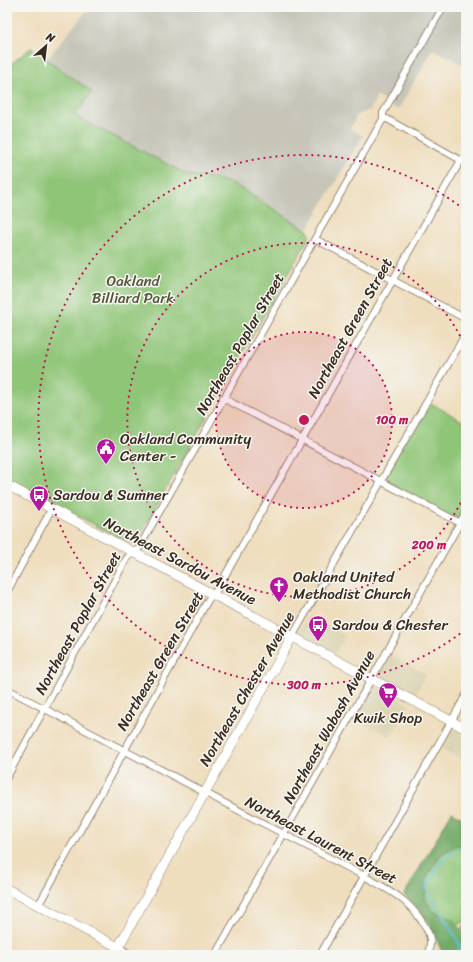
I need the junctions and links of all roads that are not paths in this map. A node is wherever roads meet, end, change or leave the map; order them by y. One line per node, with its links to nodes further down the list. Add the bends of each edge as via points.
1 (443, 7): 2 (street, Northeast Poplar Street, via 383,113)
2 (383, 119): 3 (street); 4 (street, Northeast Poplar Street)
3 (464, 161): 5 (street, Northeast Green Street)
4 (315, 239): 5 (street); 8 (street, Northeast Poplar Street)
5 (392, 280): 6 (street); 9 (street, Northeast Green Street)
6 (466, 319)
7 (466, 333): 10 (street, Northeast Chester Avenue)
8 (223, 398): 9 (street); 16 (street, Northeast Poplar Street, via 139,548)
9 (302, 440): 10 (street); 18 (street, Northeast Green Street)
10 (382, 481): 14 (street); 19 (street, Northeast Chester Avenue)
11 (7, 485): 12 (main road, Northeast Sardou Avenue)
12 (52, 508): 16 (main road, Northeast Sardou Avenue); 17 (street)
13 (466, 512): 14 (street, Northeast Wabash Avenue)
14 (460, 523): 15 (street); 20 (street, Northeast Wabash Avenue)
15 (466, 526)
16 (133, 552): 18 (main road, Northeast Sardou Avenue); 23 (street, Northeast Poplar Street, via 127,558)
17 (7, 592)
18 (212, 595): 19 (main road, Northeast Sardou Avenue); 26 (street, Northeast Green Street)
19 (292, 637): 20 (main road, Northeast Sardou Avenue); 28 (main road, Northeast Chester Avenue)
20 (371, 679): 24 (main road, Northeast Sardou Avenue); 29 (street, Northeast Wabash Avenue)
21 (7, 689): 23 (street, Northeast Laurent Street)
22 (466, 695): 24 (street)
23 (45, 709): 26 (street, Northeast Laurent Street); 27 (street, Northeast Poplar Street)
24 (451, 721): 25 (main road, Northeast Sardou Avenue); 30 (street)
25 (466, 729)
26 (124, 751): 28 (street, Northeast Laurent Street); 32 (street, Northeast Green Street)
27 (7, 777)
28 (204, 793): 29 (street, Northeast Laurent Street); 33 (main road, Northeast Chester Avenue)
29 (284, 835): 30 (street, Northeast Laurent Street); 35 (street, Northeast Wabash Avenue)
30 (364, 876): 36 (street); 37 (street, Northeast Laurent Street, via 409,904 416,912 429,932 431,943)
31 (7, 889): 32 (main road)
32 (38, 906): 33 (main road)
33 (116, 951): 34 (street)
34 (132, 955)
35 (214, 955)
36 (320, 955)
37 (427, 955)

